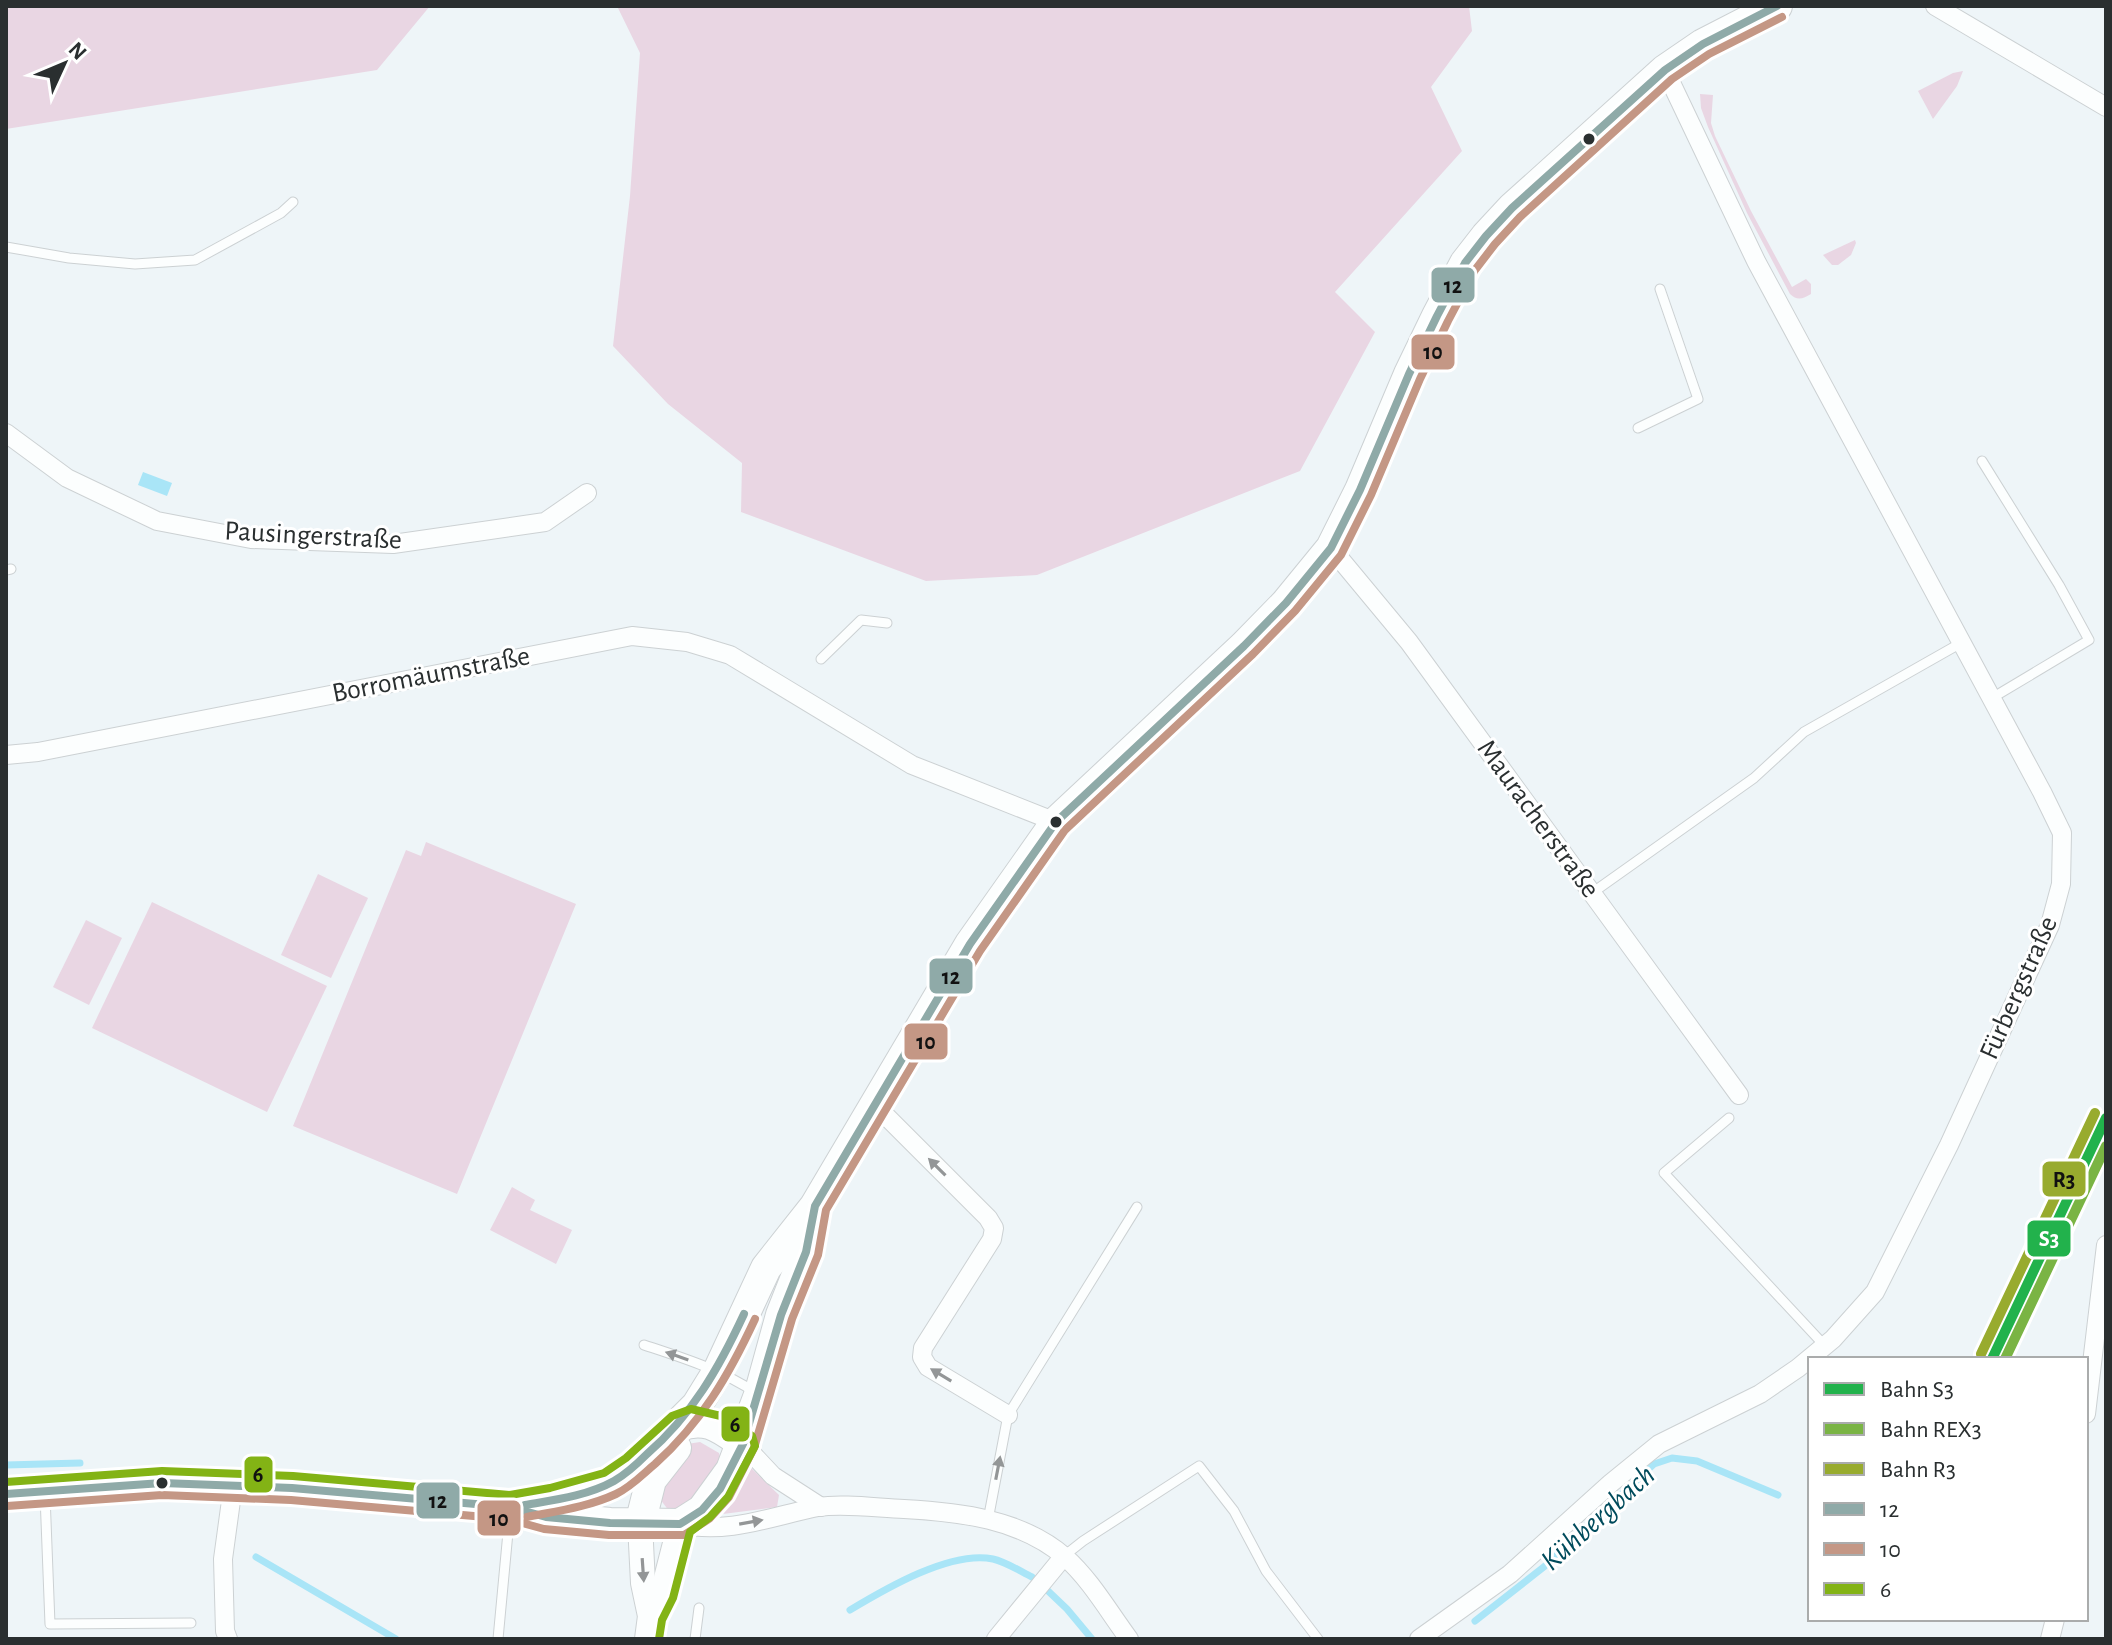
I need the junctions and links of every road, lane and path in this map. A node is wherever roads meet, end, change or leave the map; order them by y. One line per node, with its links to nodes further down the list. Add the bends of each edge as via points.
1 (1777, 6): 3 (main road)
2 (1935, 6): 4 (street)
3 (1665, 70): 12 (main road, via 1512,208 1465,263); 14 (street, Fürbergstraße, via 1756,261)
4 (2106, 107)
5 (293, 202): 6 (lane, via 195,260 135,264)
6 (6, 247)
7 (1660, 289): 8 (lane, via 1698,399)
8 (1638, 428)
9 (6, 433): 11 (street, Pausingerstraße, via 67,478 157,521 251,539 393,544 545,522)
10 (1982, 461): 16 (lane, via 2089,640)
11 (587, 493)
12 (1331, 548): 18 (main road, via 1244,646); 19 (street, Mauracherstraße, via 1409,642)
13 (887, 623): 15 (lane, via 861,620)
14 (1961, 643): 16 (street, Fürbergstraße); 19 (lane, via 1804,732 1754,778)
15 (821, 659)
16 (1992, 698): 28 (street, Fürbergstraße, via 2062,833 2057,903 1949,1145 1875,1292)
17 (6, 755): 18 (street, Borromäumstraße, via 632,636 687,642 730,655 912,765)
18 (1056, 822): 21 (main road, via 970,944)
19 (1592, 893): 20 (street, Mauracherstraße)
20 (1739, 1095)
21 (875, 1105): 23 (main road); 33 (street, one-way to 21, via 928,1367 922,1357 994,1228)
22 (1729, 1118): 28 (lane, via 1664,1173)
23 (815, 1206): 31 (main road, via 806,1252 781,1315); 31 (main road, via 766,1268)
24 (1137, 1207): 33 (lane)
25 (2106, 1245): 26 (street)
26 (2103, 1307): 32 (street)
27 (644, 1345): 31 (lane, one-way to 27)
28 (1825, 1346): 29 (street, Fürbergstraße)
29 (1810, 1357)
30 (1808, 1359): 54 (street, Fürbergstraße, via 1760,1394 1659,1444 1510,1574)
31 (737, 1382): 34 (main road, via 697,1405); 35 (main road)
32 (2088, 1401)
33 (1008, 1415): 41 (lane, one-way to 33)
34 (692, 1424): 35 (main road, via 719,1428); 39 (main road, via 609,1484); 42 (main road, via 651,1480)
35 (743, 1444): 40 (street, via 773,1476); 43 (main road, via 720,1489)
36 (233, 1486): 37 (main road, via 162,1483); 39 (main road); 48 (street, via 223,1559)
37 (45, 1491): 38 (main road); 46 (lane, via 50,1624)
38 (6, 1494)
39 (510, 1507): 42 (main road, via 546,1517); 49 (lane)
40 (821, 1507): 41 (street, via 949,1511); 43 (street, one-way to 40, via 716,1528)
41 (988, 1520): 44 (street, via 1028,1531)
42 (640, 1524): 43 (main road); 47 (street, one-way to 47)
43 (680, 1524): 47 (street)
44 (1064, 1556): 51 (street); 52 (street); 53 (lane, via 1199,1466 1234,1511 1266,1571)
45 (699, 1608): 50 (lane)
46 (191, 1623)
47 (648, 1628)
48 (228, 1639)
49 (498, 1639)
50 (695, 1639)
51 (996, 1639)
52 (1129, 1639)
53 (1318, 1639)
54 (1419, 1639)

